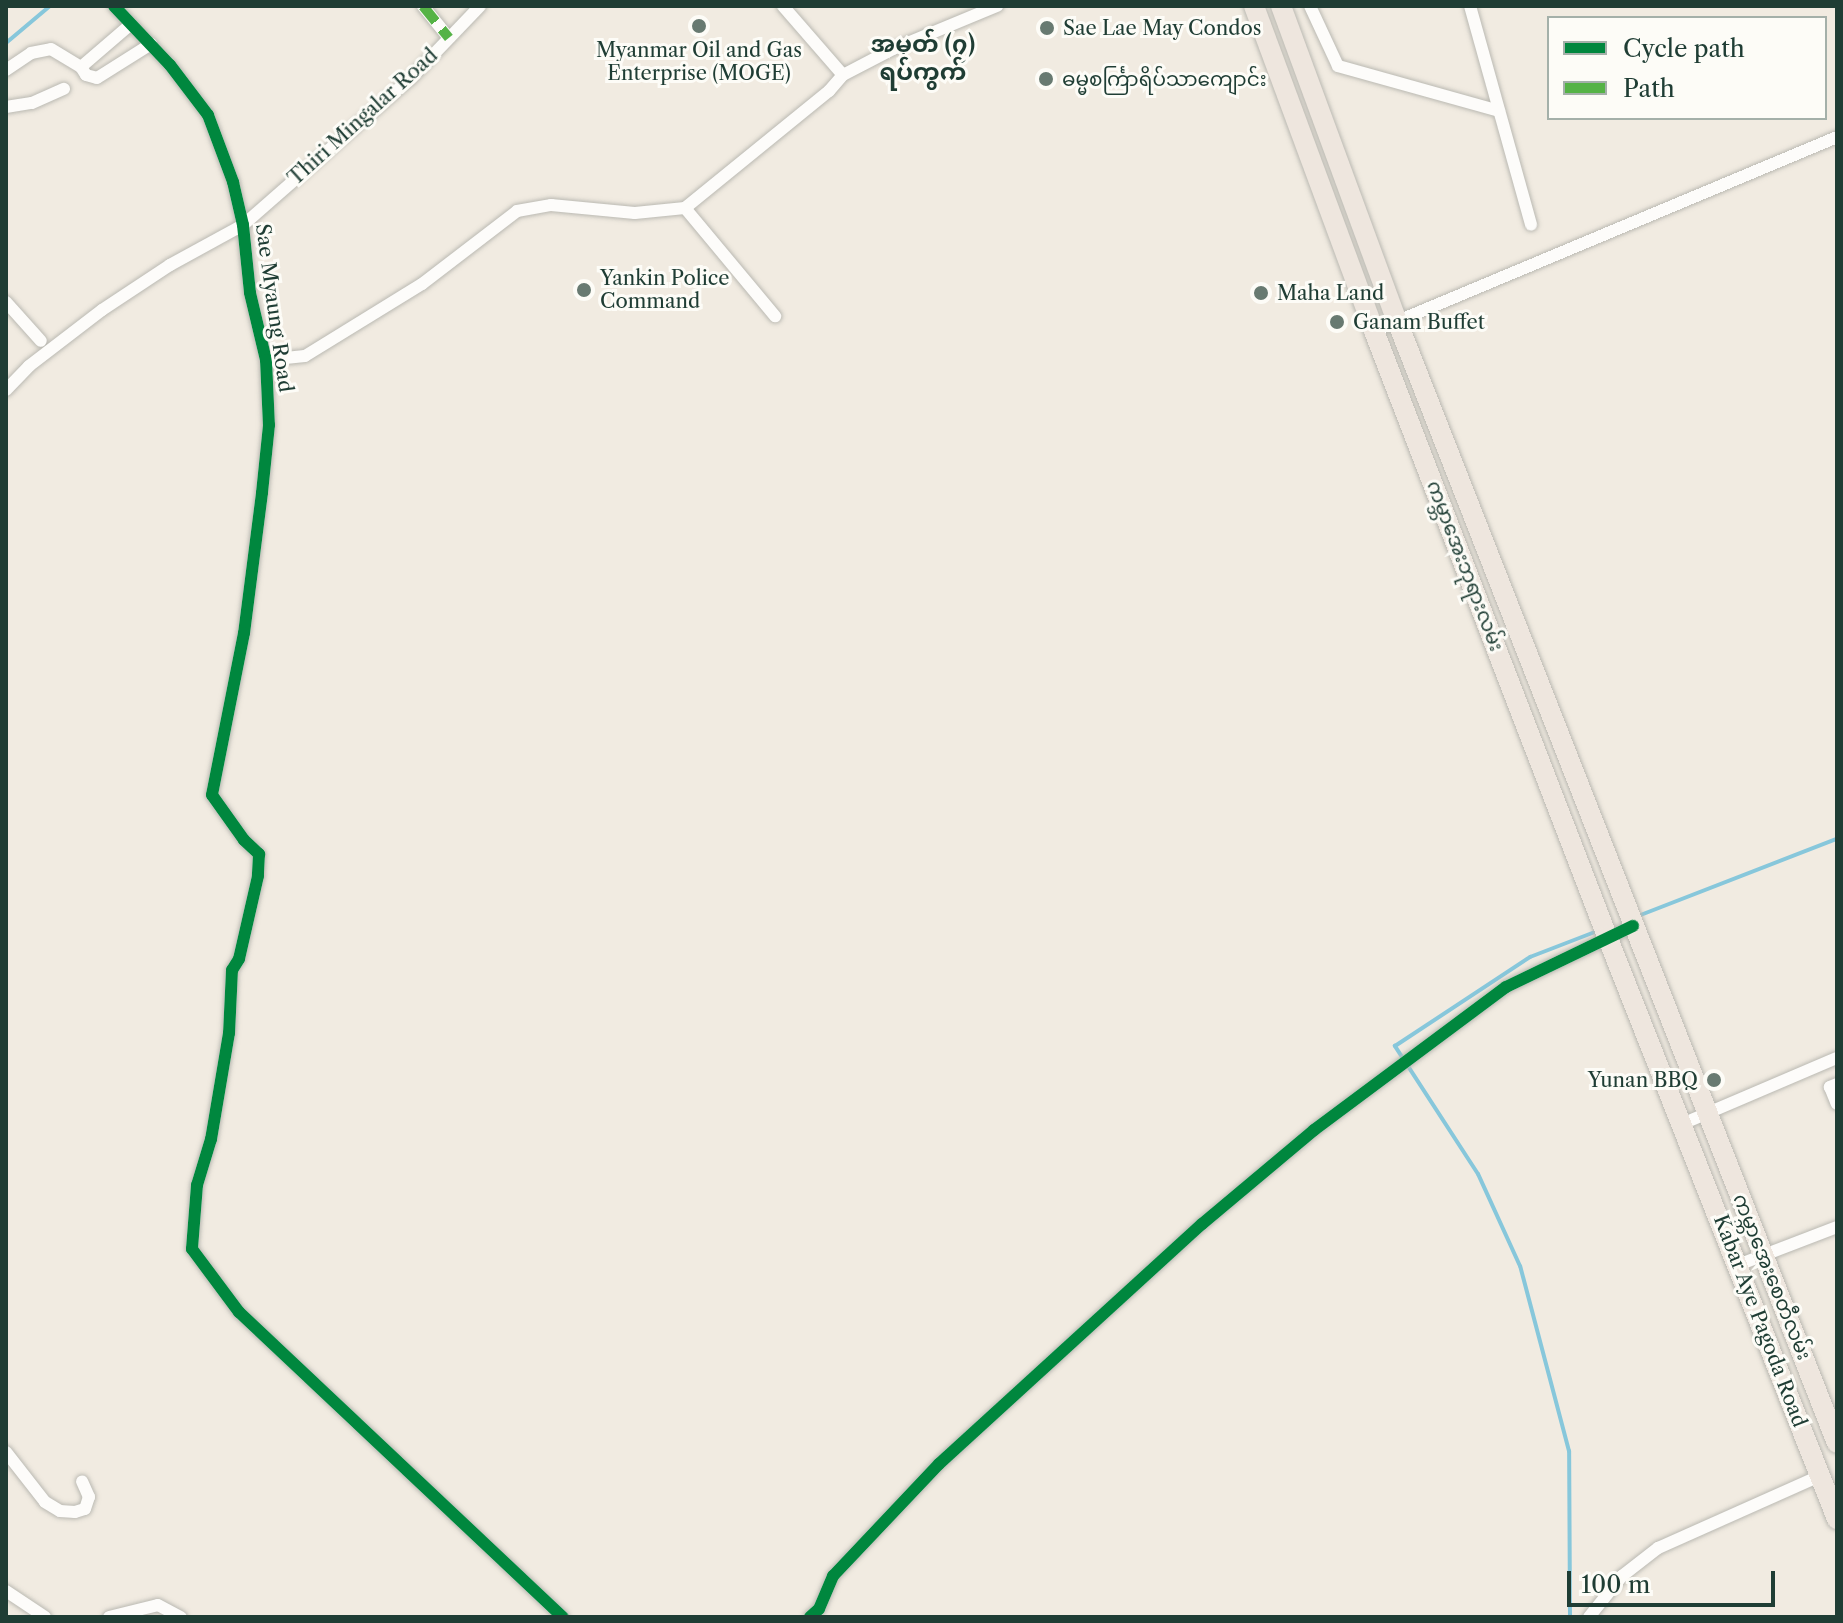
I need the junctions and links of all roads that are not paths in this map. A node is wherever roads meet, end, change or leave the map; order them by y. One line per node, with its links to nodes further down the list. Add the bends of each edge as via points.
1 (114, 6): 10 (street, Sae Myaung Road)
2 (423, 6): 11 (street)
3 (480, 6): 11 (street, Thiri Mingalar Road)
4 (783, 6): 15 (street)
5 (997, 6): 15 (street)
6 (1254, 6): 26 (main road, ကမ္ဘာအေးဘုရားလမ်း)
7 (1281, 6): 25 (main road, ကမ္ဘာအေးဘုရားလမ်း)
8 (1310, 6): 18 (street, via 1338,66)
9 (1470, 6): 18 (street)
10 (131, 24): 12 (street, Sae Myaung Road); 13 (street)
11 (449, 38): 21 (street, Thiri Mingalar Road, via 410,79)
12 (151, 44): 13 (street, via 97,78); 21 (street, Sae Myaung Road, via 208,115)
13 (81, 67): 14 (street, via 51,49 31,53)
14 (6, 70)
15 (843, 75): 20 (street)
16 (64, 89): 17 (street)
17 (6, 107)
18 (1499, 111): 22 (street)
19 (1837, 137): 25 (street)
20 (685, 208): 24 (street); 28 (street, via 635,213 551,205 517,211 422,284 305,356)
21 (243, 225): 28 (street, Sae Myaung Road, via 250,293); 29 (street, Thiri Mingalar Road, via 102,310)
22 (1531, 225)
23 (6, 302): 27 (street)
24 (775, 316)
25 (1397, 321): 26 (street); 30 (main road, ကမ္ဘာအေးဘုရားလမ်း)
26 (1374, 331): 31 (main road, ကမ္ဘာအေးဘုရားလမ်း)
27 (41, 341)
28 (266, 360): 52 (street, Sae Myaung Road, via 269,425 262,493 244,633 212,795 259,854 258,876 232,970 229,1033 211,1139 197,1185 192,1249 239,1312)
29 (6, 390)
30 (1607, 859): 31 (main road); 32 (main road, ကမ္ဘာအေးဘုရားလမ်း)
31 (1581, 869): 33 (main road, ကမ္ဘာအေးဘုရားလမ်း)
32 (1631, 920): 33 (street); 37 (main road, ကမ္ဘာအေးဘုရားလမ်း)
33 (1607, 936): 38 (main road, ကမ္ဘာအေးဘုရားလမ်း); 48 (street, via 1506,987 1314,1130 1202,1224 939,1464 833,1576)
34 (1837, 1058): 37 (street)
35 (1837, 1084): 36 (street, via 1830,1087)
36 (1837, 1104)
37 (1705, 1111): 38 (street); 40 (main road, ကမ္ဘာအေးစေတီလမ်း)
38 (1682, 1124): 41 (main road, Kabar Aye Pagoda Road)
39 (1837, 1227): 40 (street)
40 (1763, 1255): 41 (street); 42 (main road, ကမ္ဘာအေးစေတီလမ်း)
41 (1738, 1265): 44 (main road, Kabar Aye Pagoda Road)
42 (1837, 1443)
43 (6, 1452): 45 (street, via 45,1502 60,1511 85,1509 89,1497)
44 (1820, 1476): 46 (main road, Kabar Aye Pagoda Road); 53 (street, via 1658,1548 1622,1576)
45 (82, 1481)
46 (1837, 1519)
47 (6, 1591): 49 (street)
48 (819, 1614)
49 (45, 1617)
50 (109, 1617): 51 (street, via 158,1605)
51 (181, 1617)
52 (563, 1617)
53 (1589, 1617)

